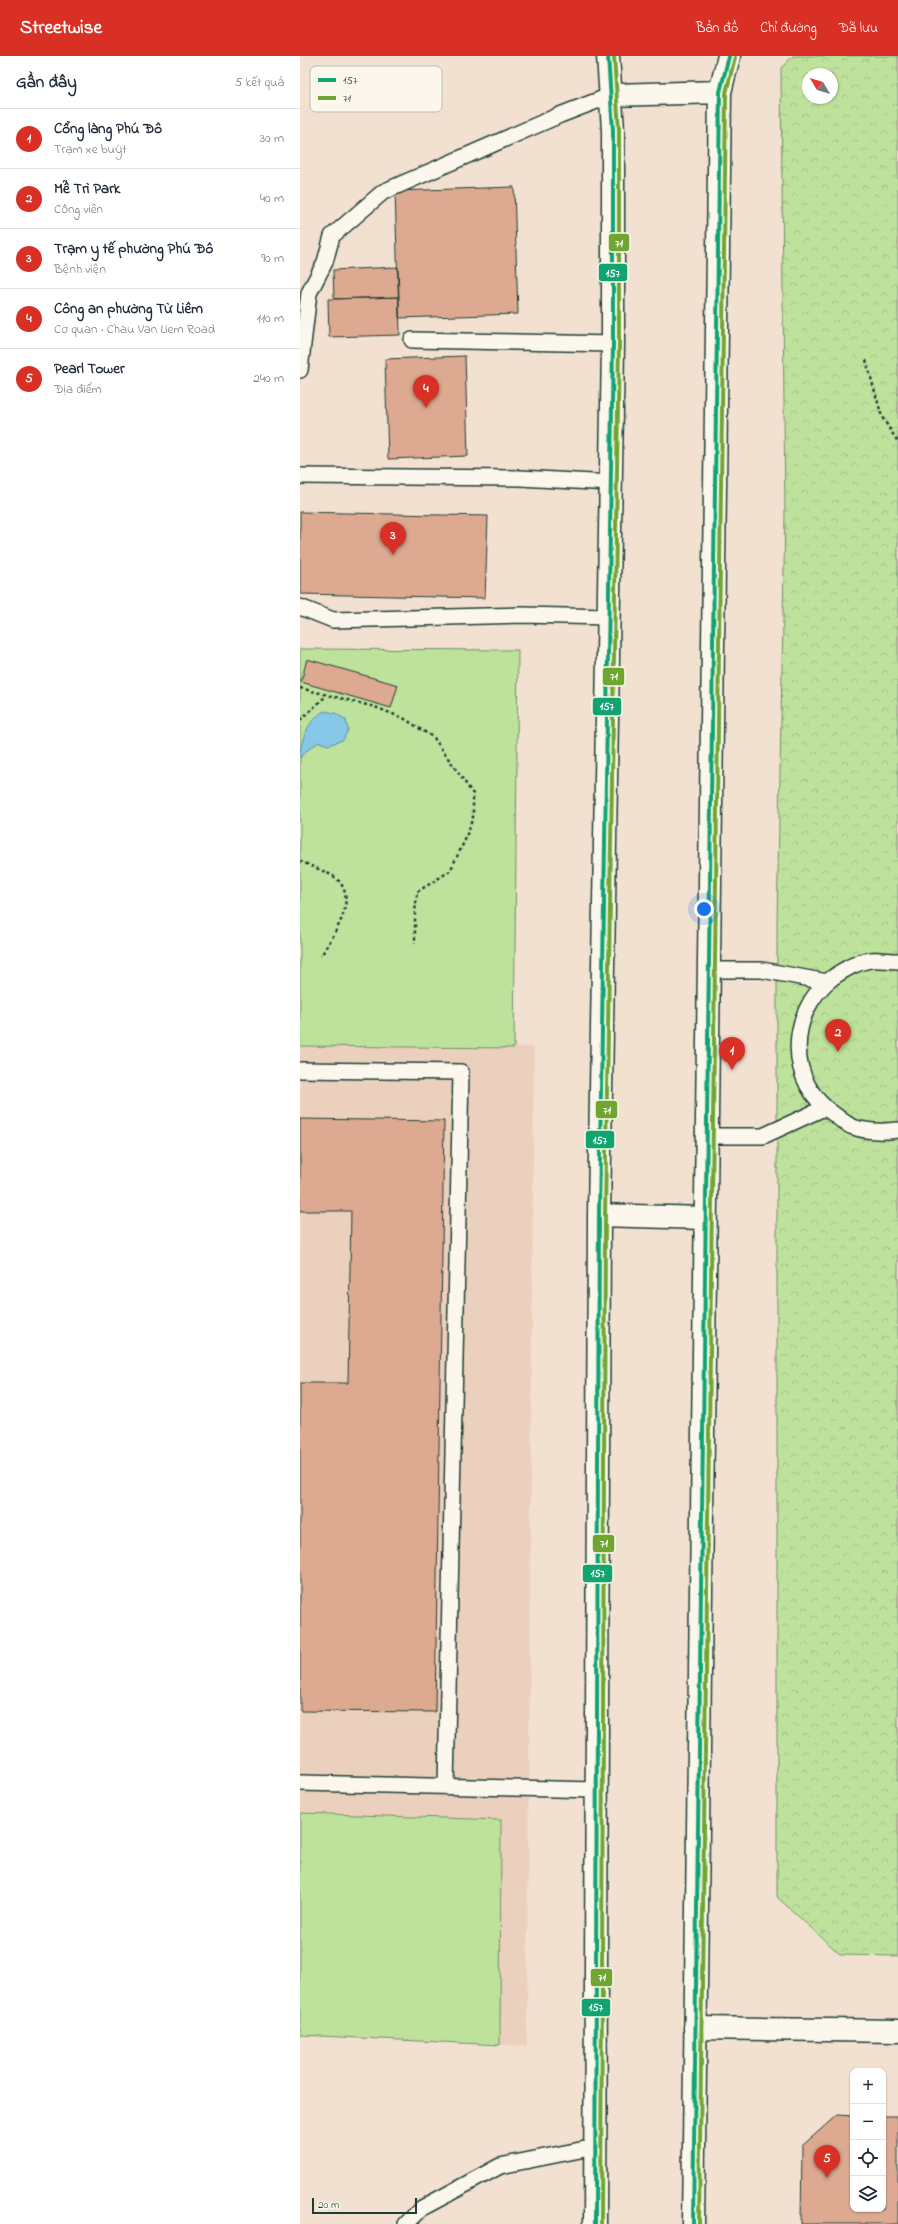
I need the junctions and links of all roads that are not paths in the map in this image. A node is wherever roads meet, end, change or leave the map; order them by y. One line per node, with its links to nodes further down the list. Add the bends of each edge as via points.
1 (608, 56): 4 (main road)
2 (729, 56): 3 (main road)
3 (720, 92): 4 (main road); 13 (main road)
4 (612, 95): 6 (main road); 7 (lane, via 383,192 332,236 325,262 309,292)
5 (412, 340): 6 (lane)
6 (613, 344): 9 (main road)
7 (300, 370)
8 (300, 476): 9 (lane, via 520,478)
9 (611, 483): 11 (main road)
10 (300, 607): 11 (lane, via 333,620 522,615)
11 (608, 618): 19 (main road)
12 (898, 961): 14 (lane, via 870,960 843,969)
13 (708, 970): 14 (lane, via 762,970); 18 (main road)
14 (827, 982): 16 (lane, via 805,1010 797,1037 799,1065 809,1091)
15 (300, 1070): 22 (lane, via 461,1072)
16 (824, 1108): 17 (lane, via 852,1127 879,1132); 18 (lane, via 763,1136)
17 (898, 1130)
18 (706, 1136): 20 (main road)
19 (599, 1215): 20 (main road); 23 (main road)
20 (704, 1218): 24 (main road)
21 (300, 1783): 22 (lane)
22 (446, 1787): 23 (lane)
23 (596, 1790): 26 (main road)
24 (695, 2028): 25 (main road); 29 (main road)
25 (898, 2031)
26 (595, 2147): 27 (lane, via 500,2166 422,2208); 28 (main road)
27 (406, 2224)
28 (595, 2224)
29 (693, 2224)

